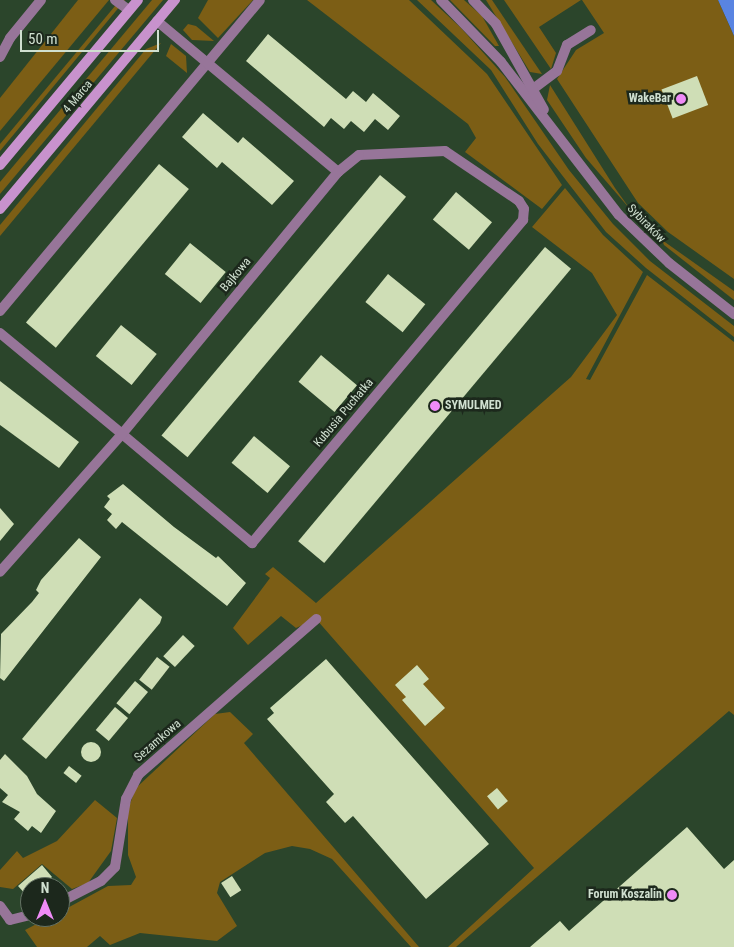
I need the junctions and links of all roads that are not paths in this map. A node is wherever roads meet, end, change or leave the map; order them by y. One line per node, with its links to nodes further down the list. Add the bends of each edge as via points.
1 (41, 0): 11 (street, via 10,38)
2 (115, 0): 8 (street)
3 (138, 0): 8 (main road, 4 Marca)
4 (175, 0): 9 (main road, 4 Marca)
5 (260, 0): 12 (street)
6 (440, 0): 14 (street, Sybiraków, via 500,62)
7 (473, 0): 13 (street, Sybiraków, via 496,24)
8 (129, 10): 15 (main road, 4 Marca)
9 (157, 21): 12 (street); 17 (main road, 4 Marca)
10 (591, 30): 13 (street, via 567,45 557,70)
11 (0, 57)
12 (208, 62): 16 (street); 18 (street)
13 (533, 88): 14 (street, Sybiraków)
14 (557, 135): 19 (street, Sybiraków, via 635,231)
15 (0, 165)
16 (338, 172): 21 (street, Bajkowa); 21 (street, Kubusia Puchatka, via 359,154 445,151 519,201 524,215 252,543)
17 (0, 209)
18 (0, 311)
19 (734, 314)
20 (0, 333): 21 (street, Kubusia Puchatka)
21 (122, 434): 22 (street, Bajkowa)
22 (0, 572)
23 (316, 619): 24 (street, Sezamkowa, via 138,775 126,799 115,867 101,881)
24 (70, 897)
25 (0, 906): 26 (street, via 10,920)
26 (20, 918)

